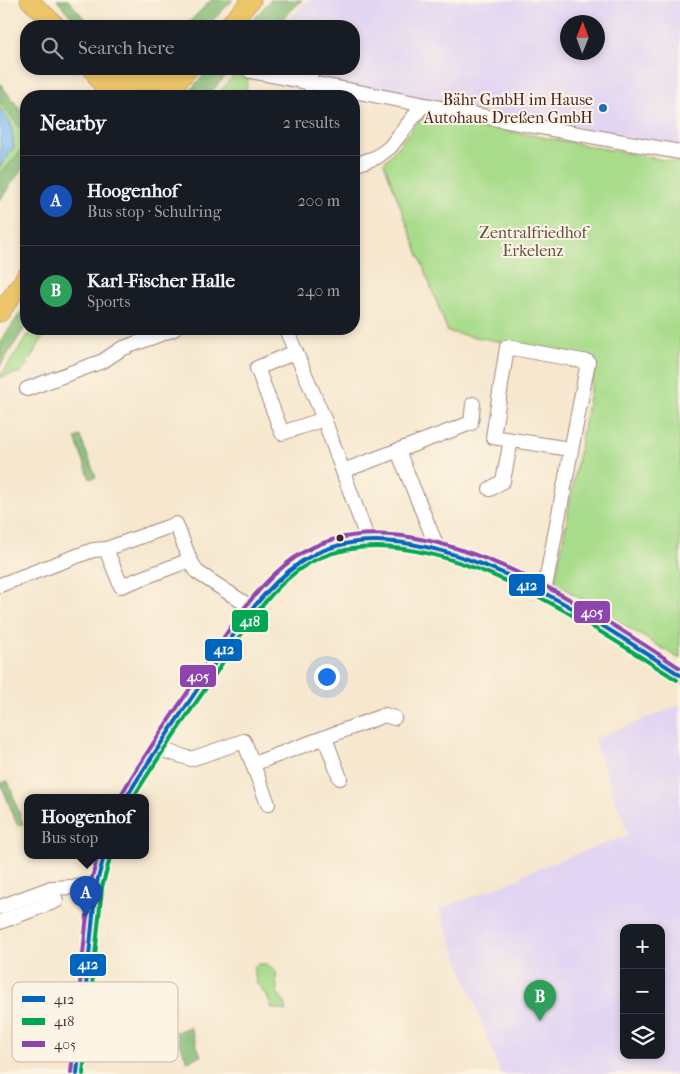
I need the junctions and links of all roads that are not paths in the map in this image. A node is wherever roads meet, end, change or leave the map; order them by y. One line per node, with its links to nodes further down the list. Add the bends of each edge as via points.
1 (29, 0): 3 (main road)
2 (252, 0): 4 (main road)
3 (48, 13)
4 (233, 20)
5 (98, 75): 12 (main road)
6 (102, 75): 12 (main road)
7 (168, 75): 12 (main road)
8 (184, 75): 13 (main road)
9 (268, 75): 11 (street)
10 (311, 75): 11 (street)
11 (309, 84): 14 (street)
12 (111, 88)
13 (170, 90)
14 (342, 90)
15 (360, 93): 16 (street)
16 (424, 105): 17 (street); 18 (street, via 390,147)
17 (680, 152)
18 (360, 163)
19 (20, 285): 20 (main road)
20 (0, 314)
21 (158, 335): 24 (street, via 121,349 104,361)
22 (289, 335): 23 (street)
23 (296, 352): 26 (street); 26 (street, via 257,368 282,433)
24 (27, 389)
25 (473, 404): 29 (street, via 471,423)
26 (324, 419): 30 (street)
27 (511, 440): 28 (street); 28 (street, via 493,437 506,347 588,362); 31 (street, via 503,481)
28 (570, 449): 37 (street)
29 (398, 451): 30 (street); 33 (street)
30 (343, 471): 32 (street)
31 (490, 489)
32 (367, 538): 33 (street); 38 (street, via 319,551 281,578)
33 (438, 547): 37 (street)
34 (106, 549): 35 (street, via 176,524); 35 (street, via 121,586); 36 (street, via 93,550)
35 (190, 560): 38 (street, via 206,579)
36 (0, 585)
37 (544, 592): 39 (street)
38 (252, 608): 42 (street)
39 (680, 675)
40 (394, 718): 41 (street, via 385,715)
41 (325, 738): 43 (street); 44 (street)
42 (157, 748): 43 (street, via 191,759 244,741); 45 (street)
43 (253, 764): 46 (street)
44 (340, 778)
45 (128, 794)
46 (268, 804)
47 (103, 859): 48 (street)
48 (96, 886): 49 (street); 52 (street)
49 (51, 888): 50 (street); 51 (street, via 56,901)
50 (0, 907)
51 (0, 922)
52 (86, 982)

